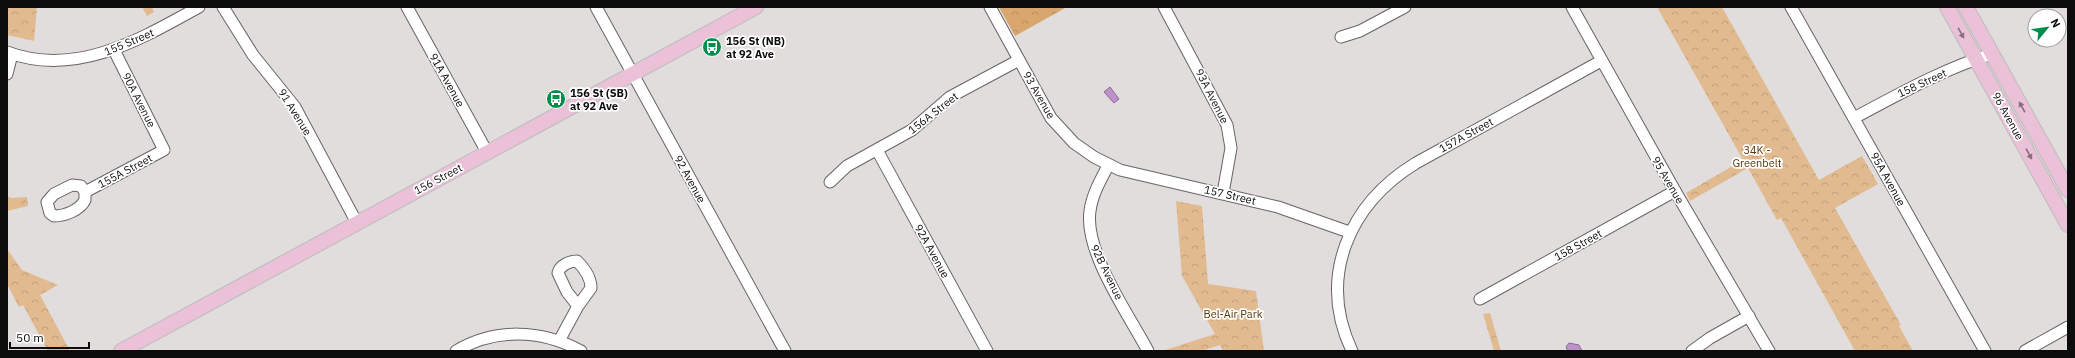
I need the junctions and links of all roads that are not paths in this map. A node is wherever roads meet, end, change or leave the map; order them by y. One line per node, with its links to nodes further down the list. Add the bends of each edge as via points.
1 (199, 7): 14 (street, 155 Street)
2 (223, 7): 32 (street, 91 Avenue, via 253,55 295,107)
3 (407, 7): 25 (street, 91A Avenue)
4 (596, 7): 21 (street, 92 Avenue)
5 (756, 7): 21 (main road, 156 Street)
6 (990, 7): 18 (street, 93 Avenue)
7 (1164, 7): 31 (street, 93A Avenue, via 1227,125 1231,148)
8 (1405, 7): 13 (street, via 1360,31)
9 (1572, 7): 19 (street, 95 Avenue)
10 (1791, 7): 22 (street, 95A Avenue)
11 (1947, 7): 17 (main road, 96 Avenue, one-way to 17)
12 (1966, 7): 16 (main road, 96 Avenue)
13 (1341, 37)
14 (114, 50): 15 (street, 155 Street, via 71,59 47,59); 23 (street, 90A Avenue)
15 (10, 53): 20 (street)
16 (1992, 54): 17 (street, 158 Street); 28 (main road, 96 Avenue, one-way to 16)
17 (1976, 59): 22 (street, 158 Street, via 1908,88); 33 (main road, 96 Avenue, one-way to 33)
18 (1019, 60): 24 (street, 156A Street, via 950,97 912,130); 26 (street, 93 Avenue, via 1046,110 1062,131 1087,153)
19 (1601, 61): 29 (street, 95 Avenue); 34 (street, 157A Street, via 1401,172 1375,195)
20 (7, 74)
21 (633, 74): 25 (main road, 156 Street); 43 (street, 92 Avenue)
22 (1854, 118): 49 (street, 95A Avenue)
23 (164, 150): 30 (street, 155A Street)
24 (877, 150): 27 (street, 156A Street, via 846,166); 44 (street, 92A Avenue)
25 (487, 152): 32 (main road, 156 Street)
26 (1108, 166): 31 (street, 157 Street); 45 (street, 92B Avenue, via 1092,199 1090,236 1100,263)
27 (830, 182)
28 (2068, 190)
29 (1675, 191): 35 (street, 158 Street); 37 (street, 95 Avenue)
30 (85, 192)
31 (1223, 193): 34 (street, 157 Street, via 1278,206)
32 (357, 223): 40 (main road, 156 Street)
33 (2068, 225)
34 (1349, 232): 46 (street, via 1340,261 1337,291 1346,339)
35 (1480, 299)
36 (578, 306): 39 (street)
37 (1749, 316): 47 (street); 48 (street, 95 Avenue)
38 (2068, 327): 50 (street)
39 (559, 341): 41 (street, via 523,334 502,334 479,339); 42 (street)
40 (121, 351)
41 (456, 351)
42 (581, 351)
43 (785, 351)
44 (987, 351)
45 (1148, 351)
46 (1352, 351)
47 (1692, 351)
48 (1769, 351)
49 (1985, 351)
50 (2025, 351)

